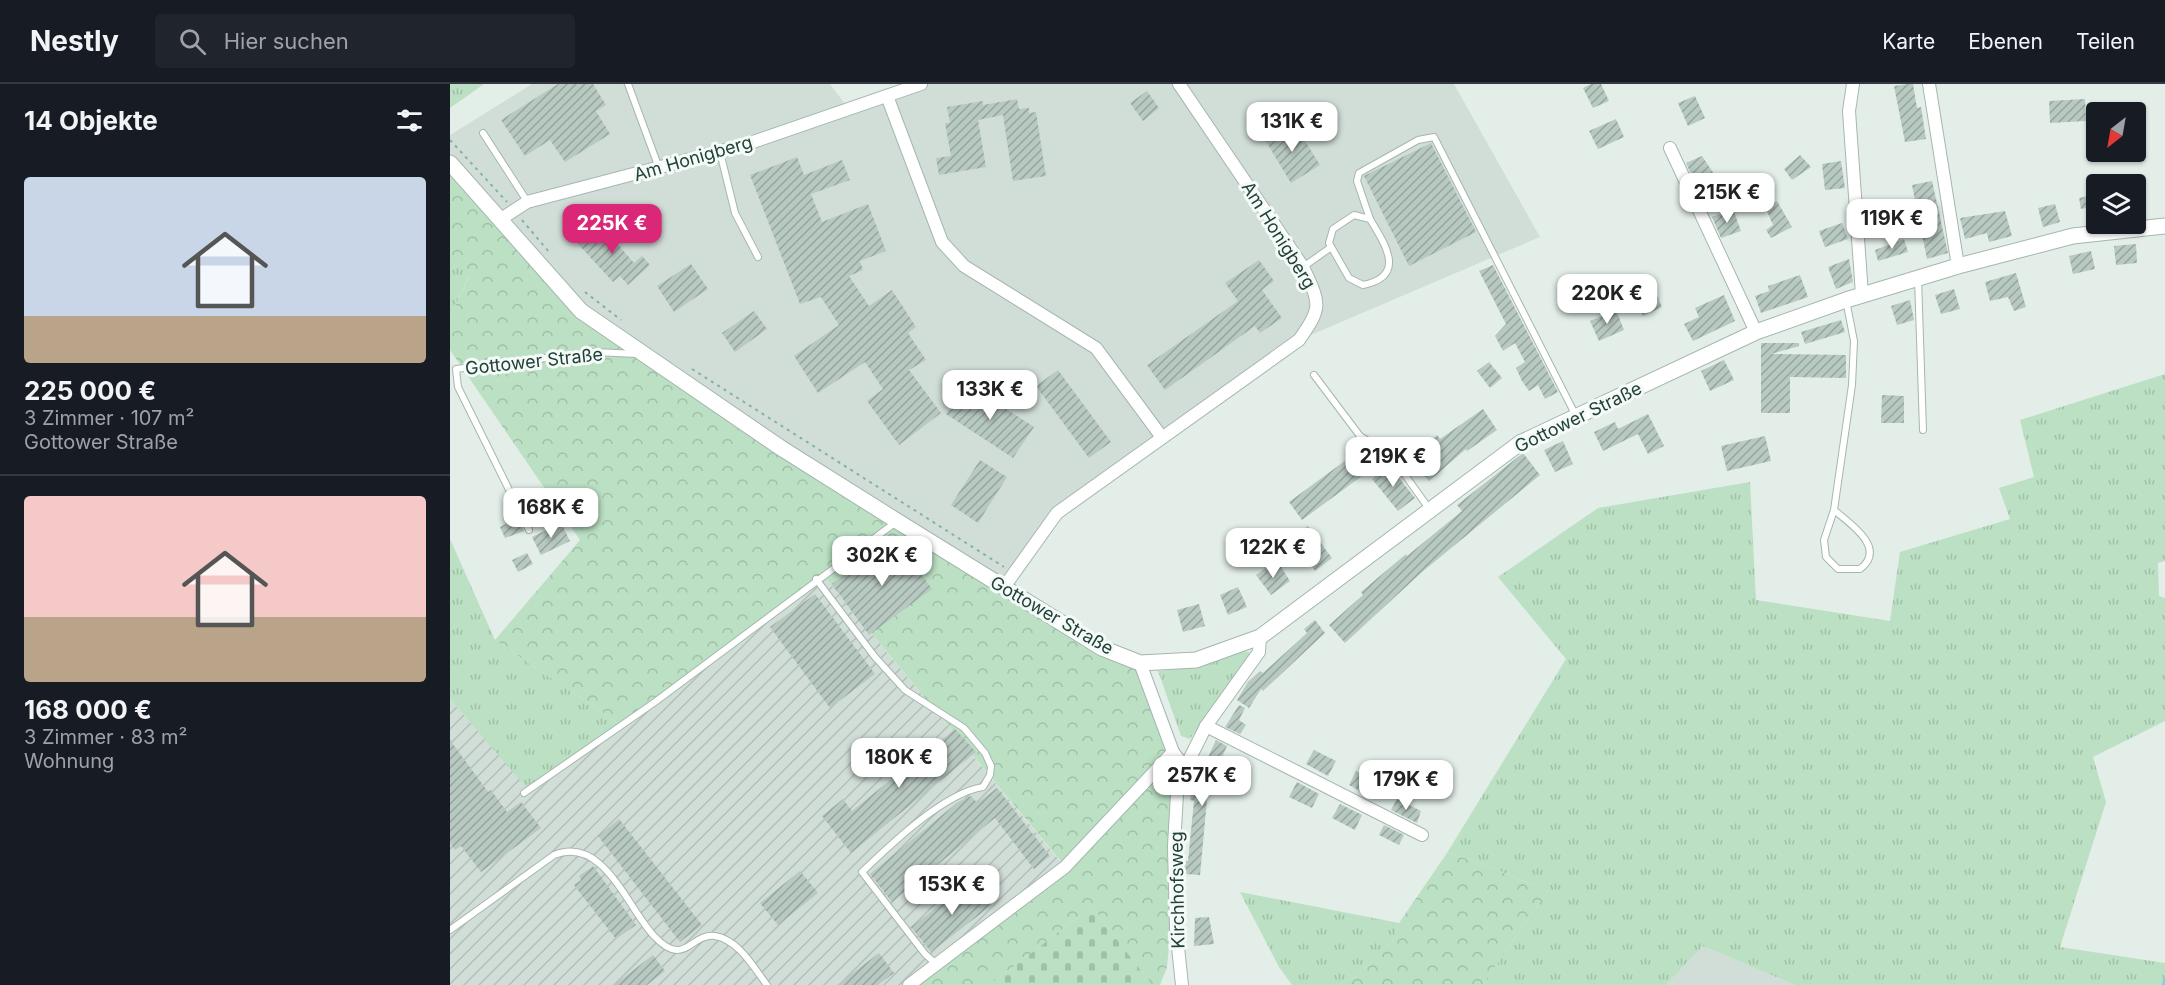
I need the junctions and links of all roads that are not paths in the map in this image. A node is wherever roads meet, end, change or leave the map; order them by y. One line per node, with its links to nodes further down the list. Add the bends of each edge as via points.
1 (628, 84): 11 (lane)
2 (921, 84): 6 (street, Am Honigberg)
3 (1179, 84): 19 (street, Am Honigberg)
4 (1853, 84): 21 (street, via 1849,111)
5 (1929, 84): 18 (street)
6 (887, 96): 9 (street, Am Honigberg); 28 (street, via 942,242 964,266 1096,348)
7 (483, 133): 12 (lane)
8 (1670, 148): 23 (street)
9 (720, 152): 11 (street, Am Honigberg); 17 (lane, via 735,213)
10 (450, 163): 13 (street, Gottower Straße)
11 (659, 168): 12 (street, Am Honigberg)
12 (527, 202): 13 (street, Am Honigberg)
13 (501, 219): 24 (street, Gottower Straße, via 581,311)
14 (1370, 219): 16 (lane, via 1354,215 1337,224 1329,239); 16 (lane, via 1390,254 1383,274 1368,284 1352,281); 26 (lane, via 1357,181 1359,173 1418,140 1434,137)
15 (2165, 226): 18 (street, Gottower Straße, via 2073,236)
16 (1330, 248): 19 (lane)
17 (758, 257)
18 (1958, 266): 20 (street, Gottower Straße)
19 (1304, 267): 28 (street, Am Honigberg, via 1318,299 1314,318 1299,340)
20 (1918, 278): 21 (street, Gottower Straße); 27 (lane)
21 (1862, 295): 22 (street, Gottower Straße)
22 (1846, 300): 23 (street, Gottower Straße); 30 (lane, via 1854,341 1852,385)
23 (1756, 332): 26 (street, Gottower Straße)
24 (644, 354): 31 (street, Gottower Straße); 32 (lane, Gottower Straße, via 595,352 456,369 458,387)
25 (1314, 375): 29 (lane, via 1360,436 1398,465)
26 (1577, 416): 29 (street, Gottower Straße, via 1520,443)
27 (1923, 430)
28 (1161, 436): 34 (street, Am Honigberg, via 1057,513)
29 (1430, 510): 35 (street, Gottower Straße)
30 (1834, 510): 30 (lane, via 1865,536 1868,560 1860,569 1838,569 1826,557 1824,540)
31 (897, 521): 33 (lane); 34 (street, Gottower Straße)
32 (529, 530)
33 (816, 579): 40 (lane, via 797,598 665,695); 43 (lane, via 868,649 905,690 964,728 991,766 983,787 964,793 900,837 862,872)
34 (1004, 587): 36 (street, Gottower Straße, via 1102,648)
35 (1260, 637): 36 (street, Gottower Straße, via 1196,660); 37 (street, Kirchhofsweg, via 1259,652)
36 (1140, 663): 38 (street)
37 (1206, 726): 39 (street, Kirchhofsweg); 41 (street)
38 (1173, 752): 39 (street); 43 (street, via 1065,867)
39 (1185, 768): 46 (street, Kirchhofsweg, via 1177,794 1174,846)
40 (524, 793)
41 (1422, 835)
42 (450, 930): 44 (lane, via 554,855 567,850 581,851 601,864 654,936 668,948 681,950 716,936 738,947)
43 (937, 964): 45 (street)
44 (767, 985)
45 (909, 985)
46 (1182, 985)

